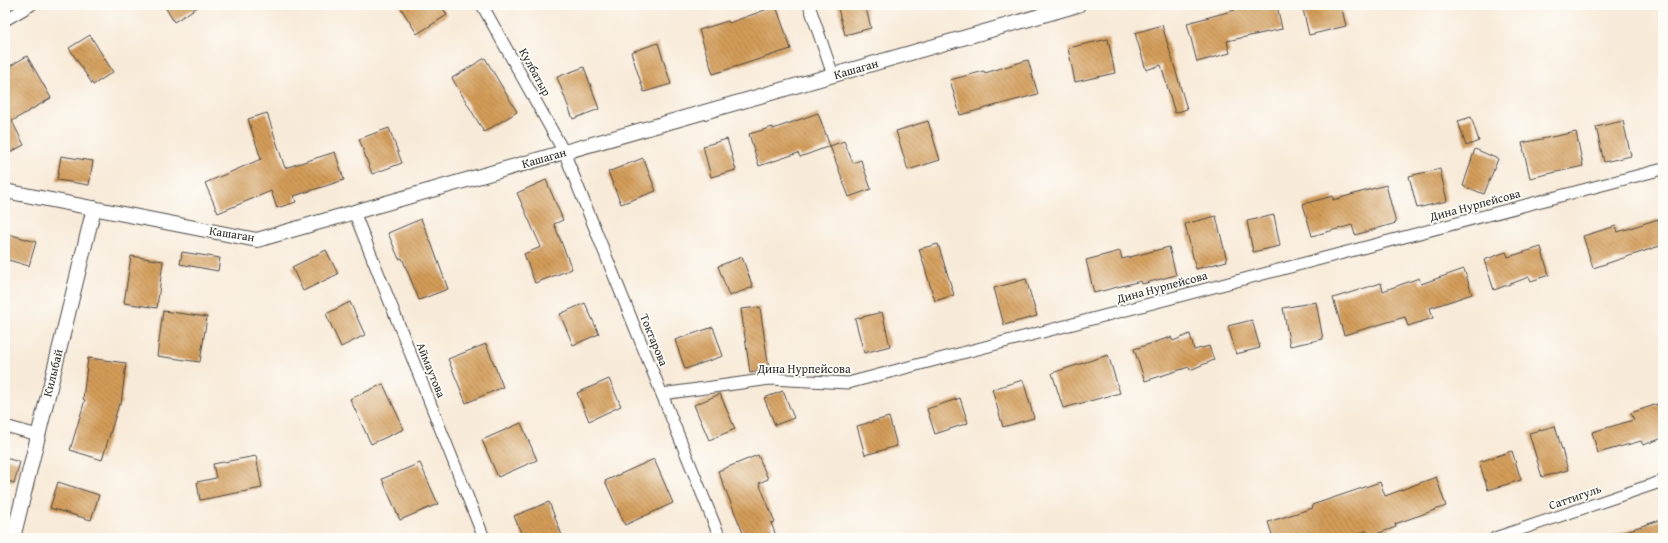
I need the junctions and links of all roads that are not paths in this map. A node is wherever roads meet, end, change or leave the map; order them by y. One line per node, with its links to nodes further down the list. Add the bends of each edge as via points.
1 (31, 5): 5 (street)
2 (482, 5): 7 (street, Кулбатыр)
3 (808, 5): 6 (street)
4 (1078, 5): 6 (street, Кашаган)
5 (5, 20)
6 (833, 75): 7 (street, Кашаган)
7 (564, 152): 11 (street, Кашаган); 12 (street, Токтарова)
8 (1663, 169): 12 (street, Дина Нурпейсова, via 848,383 770,379)
9 (5, 191): 10 (street, Кашаган)
10 (94, 208): 11 (street, Кашаган, via 257,240); 14 (street, Килыбай)
11 (354, 212): 17 (street, Аймаутова)
12 (662, 394): 18 (street, Токтарова)
13 (5, 426): 14 (street)
14 (38, 435): 16 (street, Килыбай)
15 (1663, 481): 19 (street, Саттигуль)
16 (13, 538)
17 (484, 538)
18 (720, 538)
19 (1495, 538)

